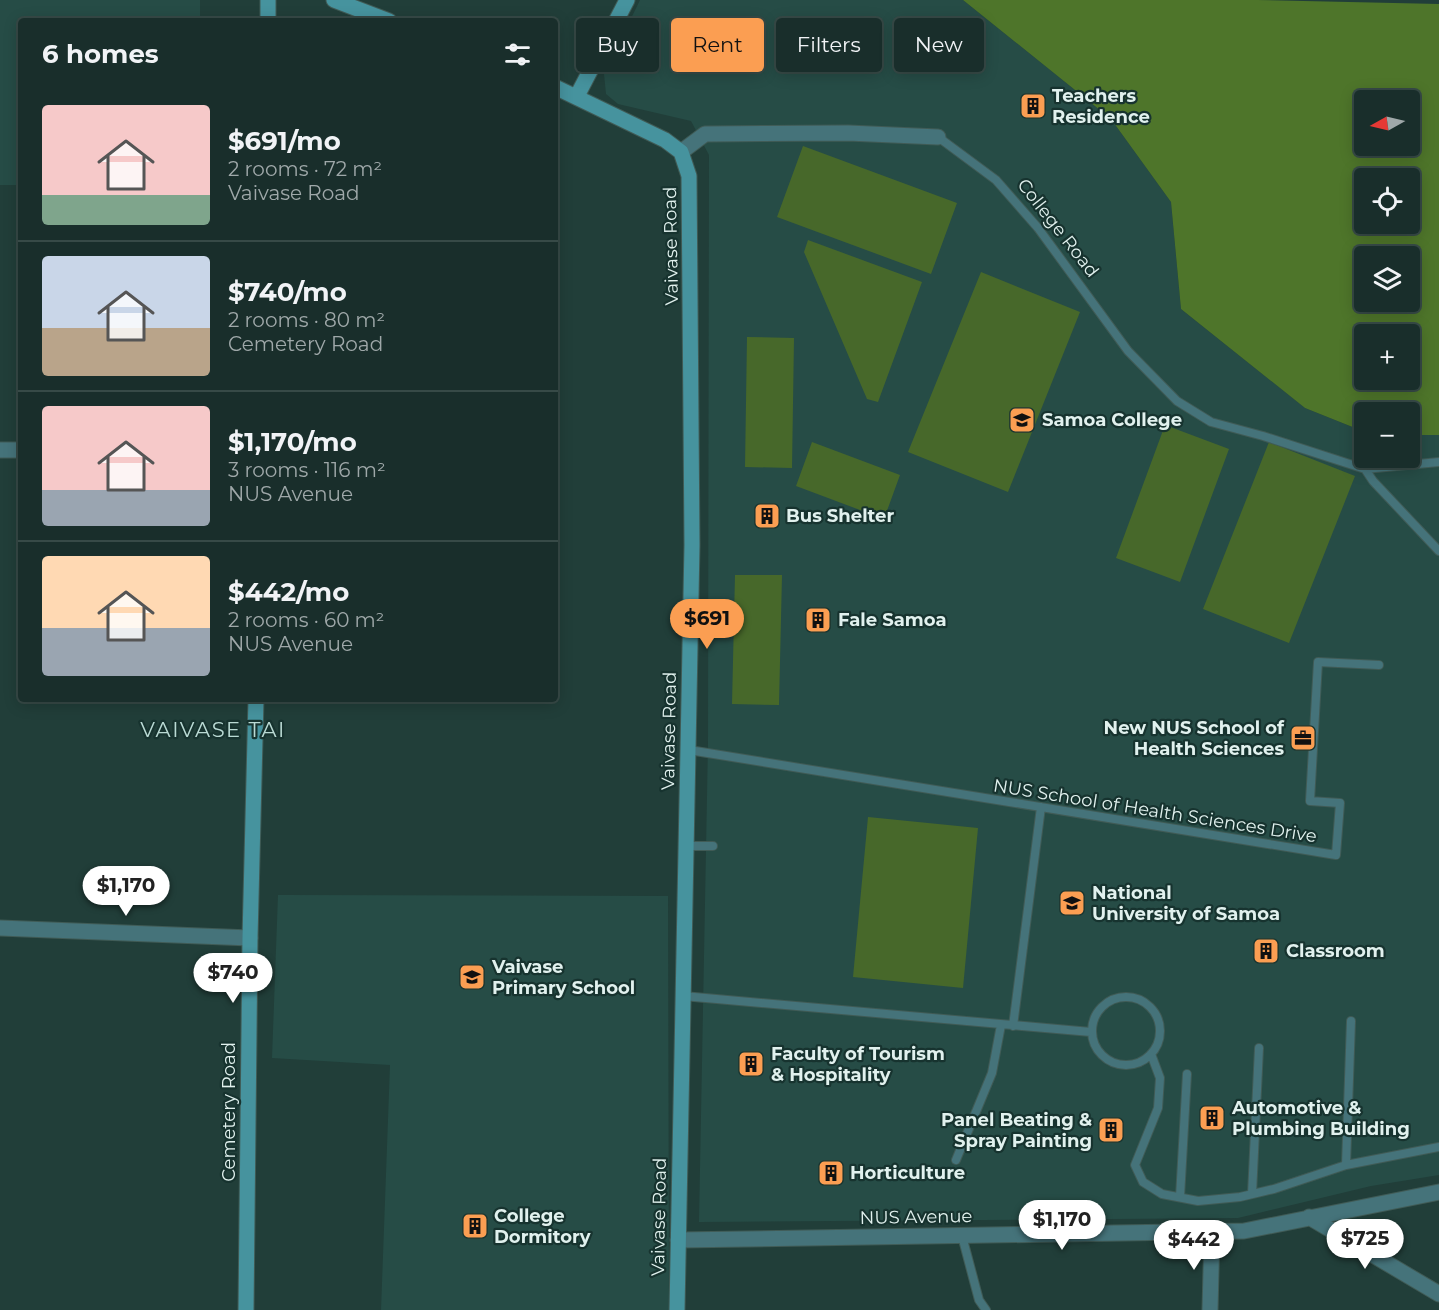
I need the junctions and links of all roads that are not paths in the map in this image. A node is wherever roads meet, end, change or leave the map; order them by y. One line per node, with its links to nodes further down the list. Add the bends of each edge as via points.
1 (268, 0): 4 (main road)
2 (334, 0): 5 (main road)
3 (627, 0): 7 (main road)
4 (268, 18)
5 (381, 18)
6 (558, 88): 7 (main road)
7 (577, 96): 9 (main road)
8 (938, 137): 9 (street, College Road, via 705,134); 13 (lane, College Road, via 996,180 1038,228 1128,351 1177,401 1211,422)
9 (681, 152): 17 (main road, Vaivase Road, via 689,176 691,224)
10 (0, 450): 11 (street)
11 (18, 450)
12 (1439, 462): 13 (lane)
13 (1365, 469): 14 (lane)
14 (1439, 551)
15 (1379, 665): 18 (lane, NUS School of Health Sciences Drive, via 1317,662 1310,801 1340,803 1336,855)
16 (256, 702): 22 (main road, Cemetery Road)
17 (689, 750): 18 (lane, NUS School of Health Sciences Drive); 19 (main road, Vaivase Road)
18 (1041, 807): 26 (lane)
19 (687, 846): 20 (lane); 23 (main road, Vaivase Road)
20 (713, 846)
21 (0, 928): 22 (street)
22 (250, 938): 42 (main road, Cemetery Road)
23 (683, 996): 25 (lane); 40 (main road, Vaivase Road)
24 (1351, 1021): 33 (lane)
25 (1001, 1025): 26 (lane); 32 (lane, via 992,1073)
26 (1012, 1026): 27 (lane)
27 (1091, 1032): 29 (lane, via 1095,1045 1110,1061 1132,1064); 29 (lane, via 1097,1014 1112,1000 1122,997 1143,1001 1158,1019 1160,1031)
28 (1259, 1048): 35 (lane)
29 (1151, 1054): 36 (lane, via 1161,1078 1158,1108 1135,1165 1143,1182 1162,1194)
30 (1187, 1074): 36 (lane)
31 (1439, 1147): 33 (lane)
32 (956, 1160)
33 (1346, 1165): 35 (lane)
34 (1439, 1192): 37 (street, NUS Avenue)
35 (1252, 1194): 36 (lane, via 1198,1202)
36 (1180, 1197)
37 (1309, 1217): 38 (street, NUS Avenue, via 1244,1231); 41 (street)
38 (1212, 1232): 39 (street, NUS Avenue); 45 (street)
39 (962, 1236): 40 (street, NUS Avenue); 44 (lane, via 979,1300)
40 (678, 1240): 43 (main road, Vaivase Road)
41 (1439, 1294)
42 (246, 1310)
43 (677, 1310)
44 (986, 1310)
45 (1210, 1310)

